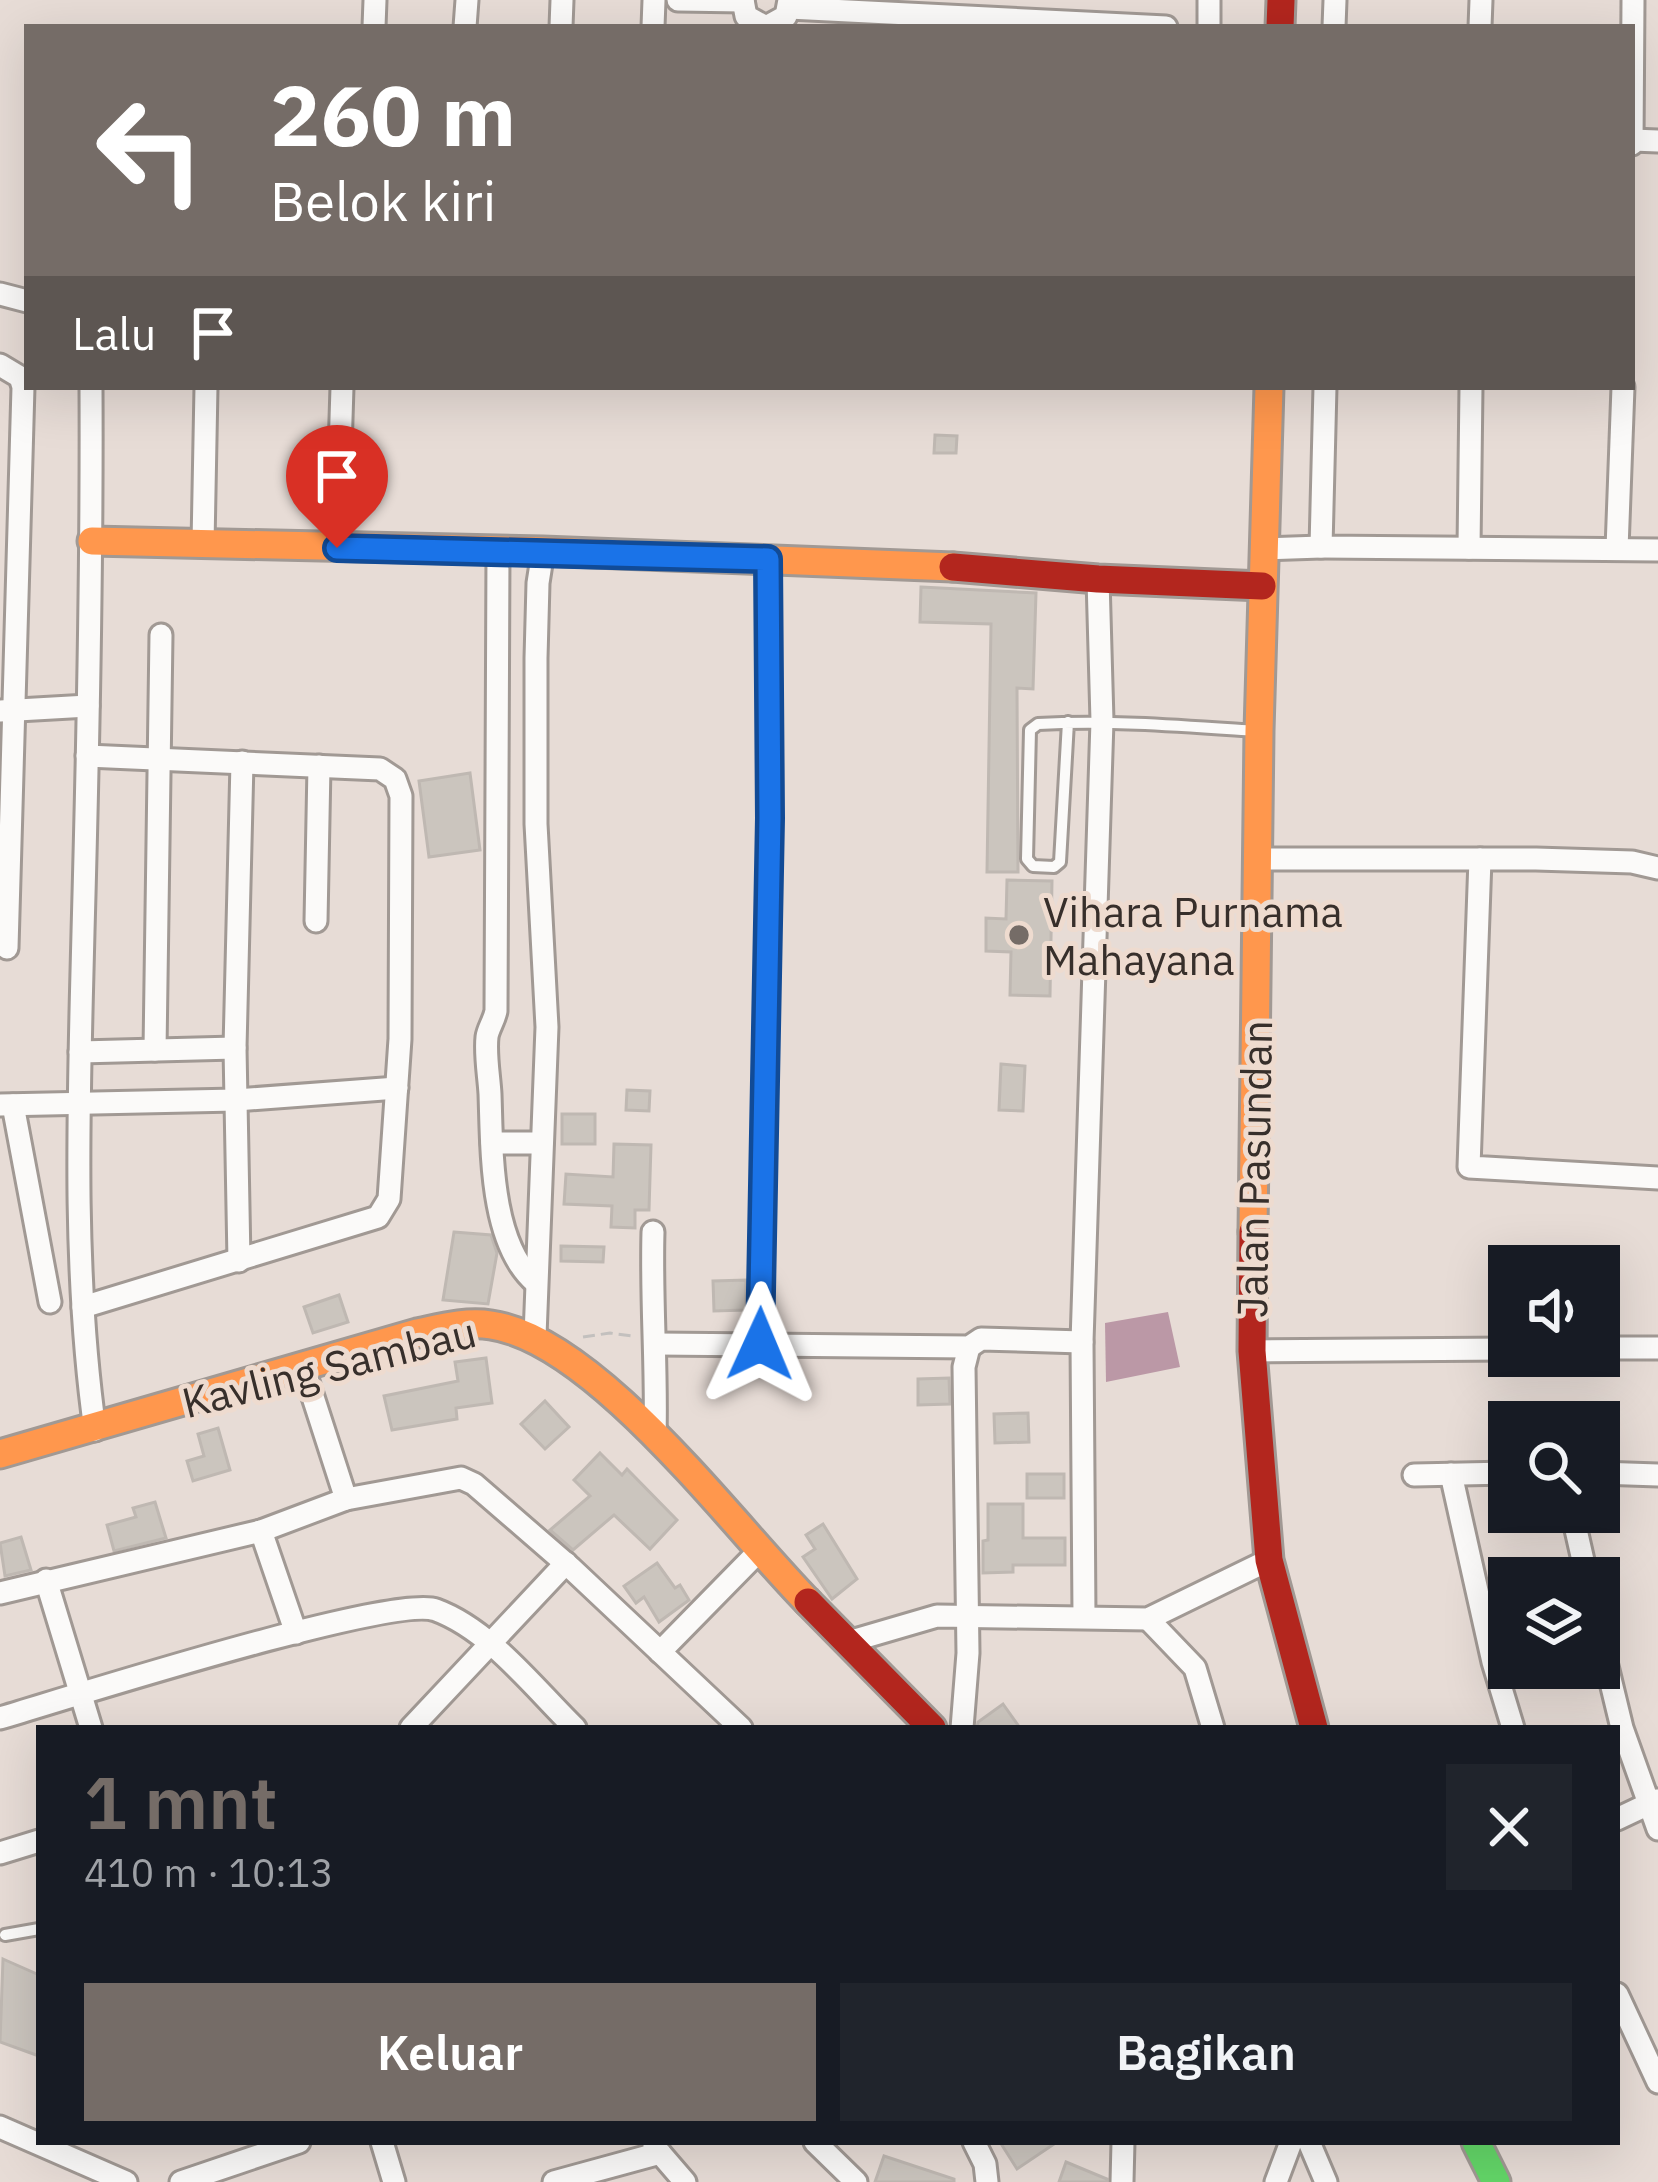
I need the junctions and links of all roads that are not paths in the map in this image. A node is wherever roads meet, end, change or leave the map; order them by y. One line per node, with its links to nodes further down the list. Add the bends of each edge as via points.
1 (678, 0): 2 (street)
2 (743, 0): 6 (street, via 746,16)
3 (789, 4): 4 (street)
4 (871, 13): 5 (street)
5 (980, 15): 7 (street)
6 (761, 24)
7 (1080, 24)
8 (0, 365): 31 (street, via 22,387)
9 (91, 390): 16 (street)
10 (206, 390): 17 (street)
11 (342, 390): 19 (street)
12 (1270, 390): 21 (street, Jalan Pasundan)
13 (1325, 390): 18 (street)
14 (1472, 390): 20 (street)
15 (1623, 390): 22 (street)
16 (92, 541): 17 (street); 30 (street)
17 (203, 544): 19 (street)
18 (1321, 547): 20 (street); 21 (street)
19 (337, 548): 25 (street)
20 (1469, 548): 22 (street)
21 (1263, 549): 28 (street, Jalan Pasundan)
22 (1617, 549): 23 (street)
23 (1658, 550)
24 (543, 551): 25 (street); 26 (street); 52 (street, via 536,658 548,1027)
25 (498, 552): 51 (street, via 496,1011 487,1031)
26 (768, 559): 27 (street); 62 (street)
27 (1098, 579): 28 (street); 32 (street)
28 (1262, 586): 34 (street, Jalan Pasundan)
29 (161, 634): 36 (street)
30 (88, 706): 31 (street); 35 (street)
31 (8, 711): 43 (street)
32 (1102, 721): 33 (lane); 34 (lane); 60 (street)
33 (1068, 722): 33 (lane, via 1030,730 1033,866 1060,862)
34 (1259, 731): 39 (street, Jalan Pasundan)
35 (87, 756): 36 (street); 46 (street)
36 (159, 758): 37 (street); 45 (street)
37 (242, 762): 38 (street); 44 (street)
38 (319, 766): 42 (street); 47 (street, via 380,769 400,788)
39 (1258, 859): 40 (street); 67 (street, Jalan Pasundan)
40 (1480, 859): 41 (street); 53 (street, via 1469,1167)
41 (1658, 868)
42 (316, 922)
43 (7, 948)
44 (235, 1048): 45 (street); 48 (street)
45 (155, 1050): 46 (street)
46 (80, 1052): 49 (street)
47 (397, 1088): 48 (street); 55 (street, via 383,1212)
48 (236, 1100): 49 (street); 55 (street)
49 (80, 1102): 50 (street); 58 (street)
50 (6, 1105): 57 (street)
51 (492, 1142): 52 (street); 56 (street, via 508,1242)
52 (542, 1143): 56 (street)
53 (1658, 1178)
54 (653, 1232): 61 (street)
55 (238, 1261): 58 (street)
56 (536, 1283): 59 (street)
57 (50, 1302)
58 (82, 1307): 69 (street)
59 (545, 1342): 68 (street, Kavling Sambau, via 490,1324 463,1325); 70 (street)
60 (1082, 1342): 63 (street, via 981,1339); 85 (street)
61 (657, 1344): 62 (street); 70 (street)
62 (760, 1344): 63 (street)
63 (969, 1347): 84 (street)
64 (1620, 1348): 65 (street)
65 (1658, 1348)
66 (1488, 1349): 67 (street)
67 (1252, 1351): 80 (street, Jalan Pasundan)
68 (303, 1366): 69 (street, Kavling Sambau); 77 (street)
69 (95, 1430): 71 (street, Kavling Sambau)
70 (655, 1436): 79 (street)
71 (0, 1454)
72 (1488, 1473): 73 (street)
73 (1451, 1474): 75 (street); 102 (street)
74 (1620, 1474): 76 (street)
75 (1414, 1475)
76 (1658, 1475)
77 (346, 1499): 78 (street); 81 (street, via 461,1478)
78 (261, 1531): 82 (street); 87 (street)
79 (759, 1551): 89 (street); 90 (street)
80 (1269, 1560): 86 (street); 101 (street, Jalan Pasundan)
81 (566, 1563): 88 (street); 90 (street)
82 (46, 1580): 83 (street); 92 (street)
83 (0, 1592)
84 (965, 1616): 85 (street); 89 (street, via 937,1616); 99 (street)
85 (1084, 1616): 86 (street)
86 (1148, 1619): 100 (street, via 1195,1668)
87 (296, 1634): 88 (street, via 413,1606 440,1611); 92 (street)
88 (488, 1642): 95 (street); 96 (street)
89 (848, 1642): 98 (street)
90 (660, 1652): 97 (street)
91 (1613, 1689): 103 (street)
92 (79, 1695): 93 (street); 94 (street)
93 (0, 1718)
94 (90, 1725)
95 (414, 1725)
96 (572, 1725)
97 (738, 1725)
98 (929, 1725)
99 (962, 1725)
100 (1212, 1725)
101 (1313, 1725)
102 (1512, 1725)
103 (1652, 1803): 104 (street); 105 (street)
104 (1620, 1818)
105 (1658, 1829)
106 (36, 1842): 107 (street)
107 (0, 1853)
108 (36, 1930): 109 (lane)
109 (5, 1935)
110 (1620, 2000): 111 (street)
111 (1658, 2082)
112 (0, 2127): 113 (street)
113 (36, 2143)
114 (41, 2145): 124 (street)
115 (289, 2145): 125 (street)
116 (383, 2145): 126 (street)
117 (817, 2145): 129 (street)
118 (976, 2145): 130 (street)
119 (1123, 2145): 131 (street)
120 (1290, 2145): 132 (street)
121 (1310, 2145): 133 (street)
122 (1478, 2145): 134 (street)
123 (655, 2148): 127 (street); 128 (street)
124 (126, 2182)
125 (181, 2182)
126 (394, 2182)
127 (554, 2182)
128 (685, 2182)
129 (856, 2182)
130 (987, 2182)
131 (1122, 2182)
132 (1276, 2182)
133 (1326, 2182)
134 (1496, 2182)

